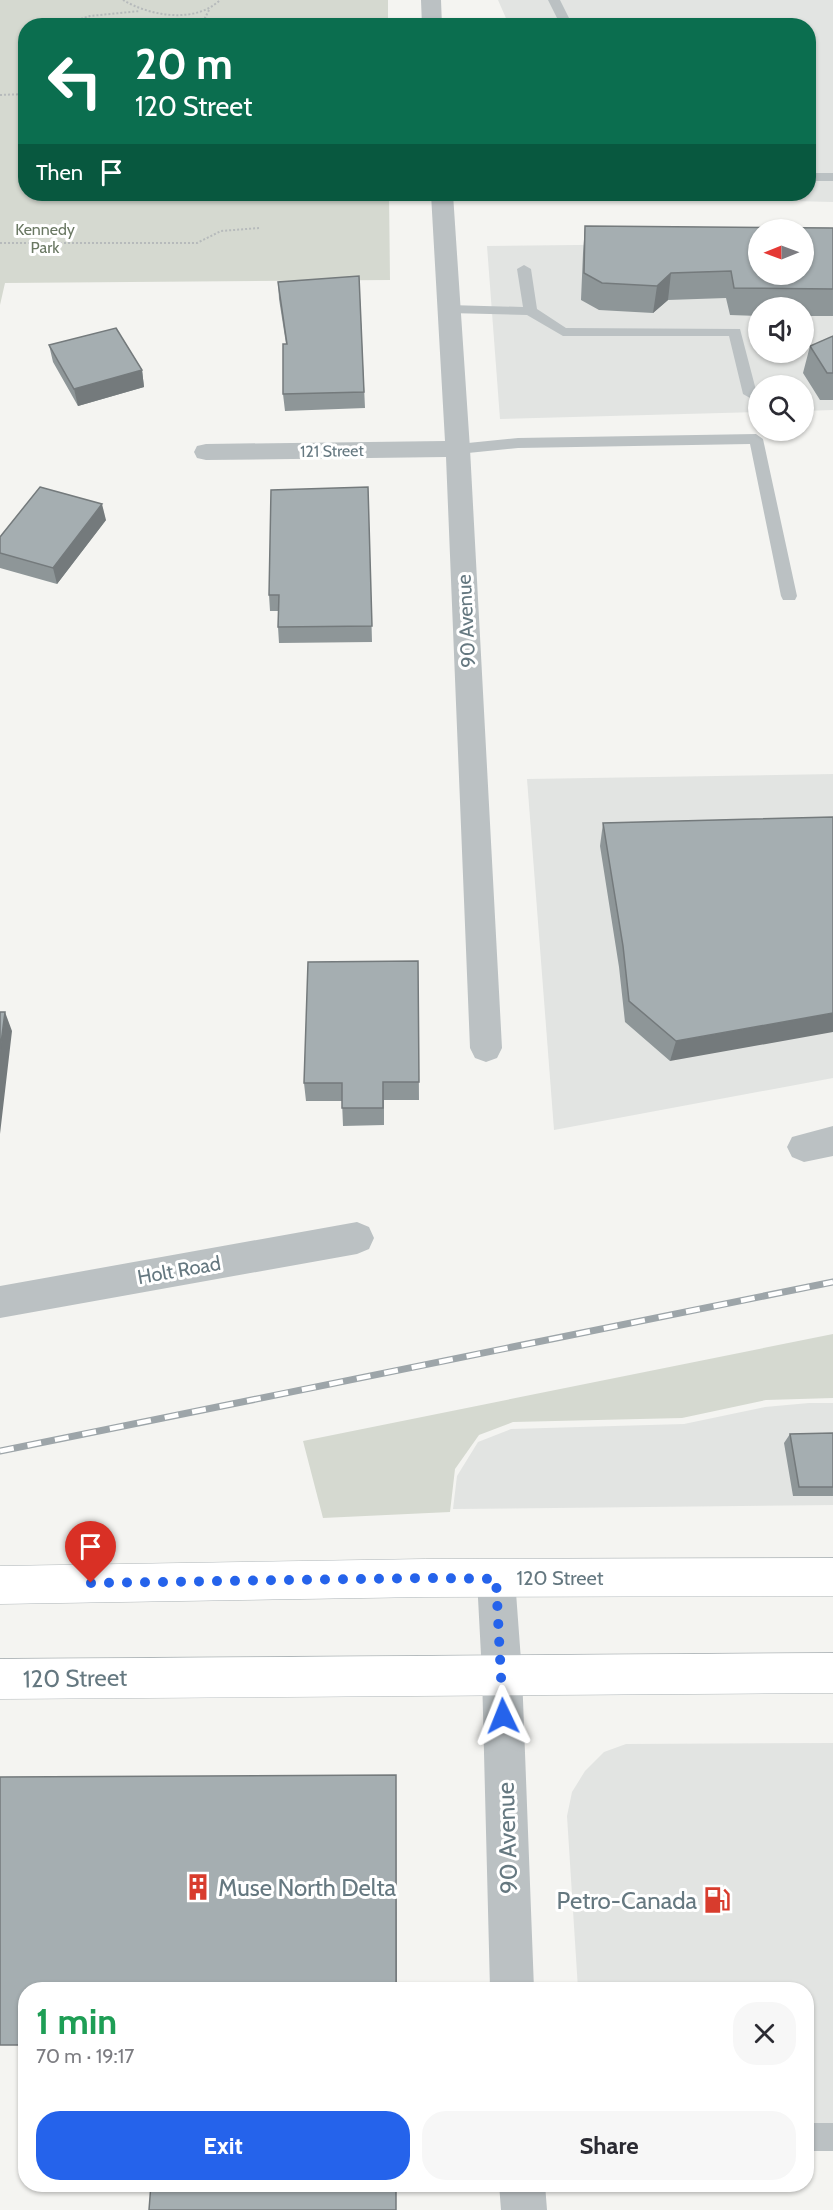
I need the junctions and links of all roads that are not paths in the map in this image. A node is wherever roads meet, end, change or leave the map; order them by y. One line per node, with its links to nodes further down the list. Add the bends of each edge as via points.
1 (431, 0): 3 (street)
2 (554, 0): 4 (lane)
3 (432, 18)
4 (563, 18)
5 (816, 177): 6 (lane)
6 (833, 177)
7 (442, 201): 9 (street, 90 Avenue)
8 (524, 269): 10 (lane)
9 (449, 309): 10 (lane); 12 (street, 90 Avenue)
10 (530, 311): 11 (lane, via 564,333 735,332)
11 (748, 385)
12 (458, 449): 13 (street, 121 Street); 14 (lane, via 518,443 756,439); 15 (street, 90 Avenue)
13 (206, 452)
14 (789, 596)
15 (486, 1048)
16 (357, 1238): 17 (street, Holt Road)
17 (0, 1302)
18 (833, 1577): 19 (main road, 120 Street)
19 (496, 1579): 20 (main road, 120 Street); 22 (street, 90 Avenue)
20 (0, 1585)
21 (833, 1673): 22 (main road, 120 Street)
22 (502, 1674): 23 (main road, 120 Street); 24 (street, 90 Avenue)
23 (0, 1679)
24 (512, 1982)
25 (814, 2137): 26 (lane)
26 (833, 2137)
27 (523, 2192): 28 (street)
28 (524, 2210)

